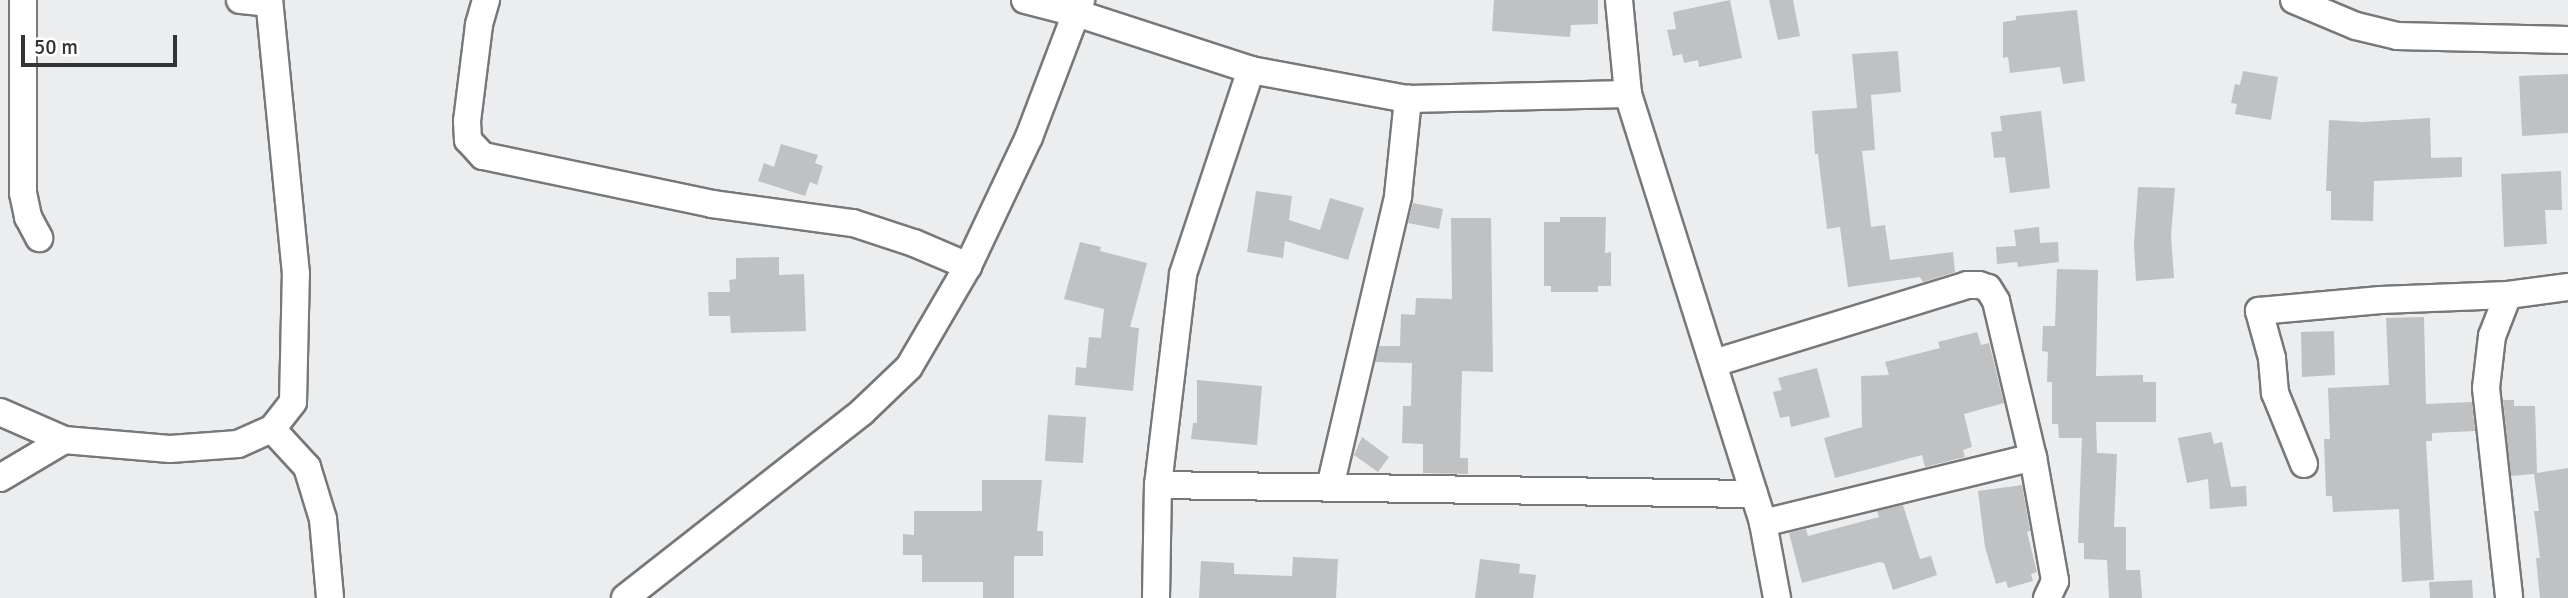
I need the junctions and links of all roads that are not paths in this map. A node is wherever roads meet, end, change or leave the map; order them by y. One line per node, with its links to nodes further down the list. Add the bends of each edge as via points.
1 (23, 0): 13 (street)
2 (240, 0): 7 (street)
3 (486, 0): 15 (street, via 467,121 468,140 483,156 712,204 853,223)
4 (1025, 0): 8 (street)
5 (1619, 0): 11 (street)
6 (2294, 0): 9 (street, via 2356,26 2397,36)
7 (269, 1): 20 (street, via 296,274 293,402)
8 (1078, 6): 10 (street); 15 (street, via 1029,137)
9 (2568, 40)
10 (1251, 70): 12 (street); 25 (street, via 1183,274)
11 (1628, 94): 12 (street); 18 (street)
12 (1408, 99): 26 (street, via 1398,196)
13 (11, 198): 14 (street, via 29,217)
14 (39, 238)
15 (968, 266): 29 (street, via 909,367 862,412)
16 (2568, 287): 17 (street)
17 (2508, 295): 23 (street, via 2259,310 2278,402); 35 (street, via 2492,336 2486,388)
18 (1714, 363): 22 (street, via 1979,285 1988,288 1996,301); 27 (street)
19 (0, 412): 21 (street)
20 (272, 429): 21 (street, via 238,444 170,449); 30 (street, via 307,467 323,519)
21 (64, 440): 24 (street)
22 (2033, 457): 28 (street); 34 (street, via 2055,581)
23 (2304, 464)
24 (0, 478)
25 (1158, 485): 26 (street); 32 (street)
26 (1330, 487): 27 (street)
27 (1754, 494): 28 (street)
28 (1763, 523): 33 (street)
29 (643, 590): 31 (street)
30 (330, 598)
31 (625, 598)
32 (1156, 598)
33 (1777, 598)
34 (2047, 598)
35 (2509, 598)

